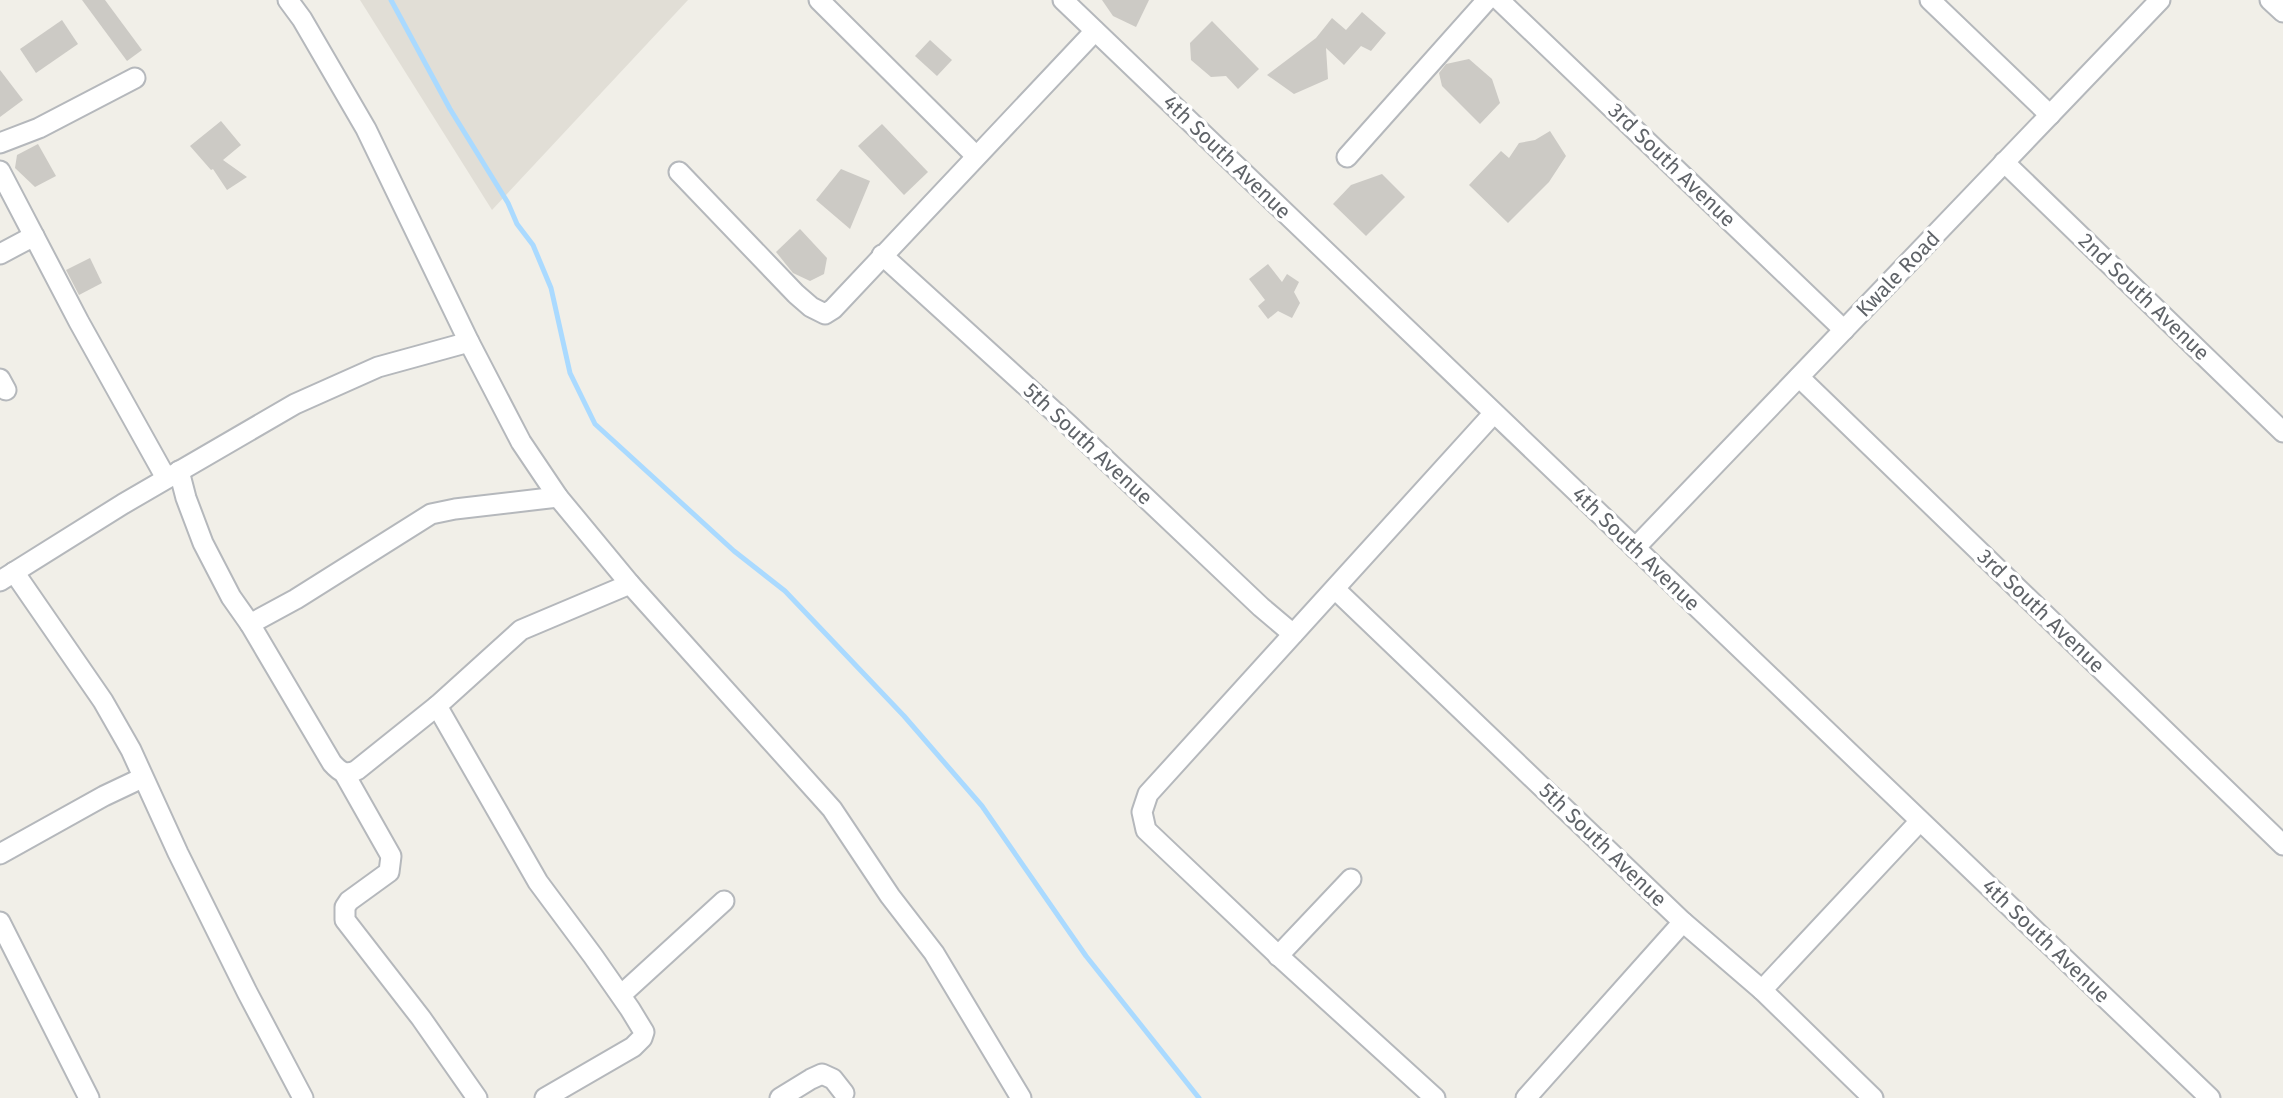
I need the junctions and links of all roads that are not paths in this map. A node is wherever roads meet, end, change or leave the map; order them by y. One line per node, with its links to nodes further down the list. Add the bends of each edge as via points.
1 (288, 0): 23 (street, via 366,129)
2 (819, 0): 14 (street)
3 (1063, 0): 10 (street, 4th South Avenue)
4 (1488, 0): 15 (street)
5 (1499, 0): 22 (street, 3rd South Avenue)
6 (1930, 0): 12 (street)
7 (2160, 0): 12 (street, Kwale Road)
8 (2270, 0): 9 (street)
9 (2283, 12)
10 (1095, 31): 14 (street); 25 (street, 4th South Avenue)
11 (135, 78): 13 (street)
12 (2050, 115): 16 (street, Kwale Road)
13 (0, 143)
14 (976, 156): 21 (street)
15 (1347, 157)
16 (2004, 162): 22 (street, Kwale Road); 26 (street, 2nd South Avenue)
17 (0, 171): 19 (street)
18 (679, 172): 21 (street, via 796,294 825,314)
19 (34, 236): 20 (street); 27 (street, via 117,393)
20 (0, 254)
21 (882, 255): 34 (street, 5th South Avenue)
22 (1844, 330): 24 (street, Kwale Road)
23 (469, 342): 27 (street, via 378,366 266,419); 28 (street, via 521,442)
24 (1799, 377): 29 (street, Kwale Road); 39 (street, 3rd South Avenue)
25 (1494, 413): 29 (street, 4th South Avenue); 32 (street)
26 (2283, 432)
27 (172, 474): 30 (street); 33 (street, via 203,543)
28 (558, 497): 31 (street); 33 (street, via 430,514)
29 (1635, 548): 38 (street, 4th South Avenue)
30 (7, 576): 37 (street, via 103,701)
31 (630, 584): 35 (street, via 522,630); 54 (street, via 832,809 934,953)
32 (1335, 589): 34 (street); 44 (street, 5th South Avenue)
33 (250, 624): 36 (street, via 332,763)
34 (1293, 634): 45 (street, via 1148,794 1142,813 1146,830)
35 (437, 706): 36 (street, via 357,770); 47 (street, via 538,882)
36 (344, 773): 51 (street, via 391,856 389,872 349,901 345,920)
37 (142, 778): 40 (street); 50 (street)
38 (1920, 821): 46 (street); 58 (street, 4th South Avenue)
39 (2283, 845)
40 (0, 854)
41 (1351, 879): 45 (street)
42 (724, 901): 47 (street)
43 (0, 922): 49 (street)
44 (1683, 922): 46 (street, 5th South Avenue); 56 (street)
45 (1280, 957): 55 (street)
46 (1762, 990): 57 (street, 5th South Avenue)
47 (621, 995): 52 (street, via 640,1025 642,1038)
48 (844, 1093): 53 (street, via 822,1074)
49 (89, 1098)
50 (303, 1098)
51 (477, 1098)
52 (545, 1098)
53 (780, 1098)
54 (1021, 1098)
55 (1435, 1098)
56 (1526, 1098)
57 (1873, 1098)
58 (2210, 1098)

